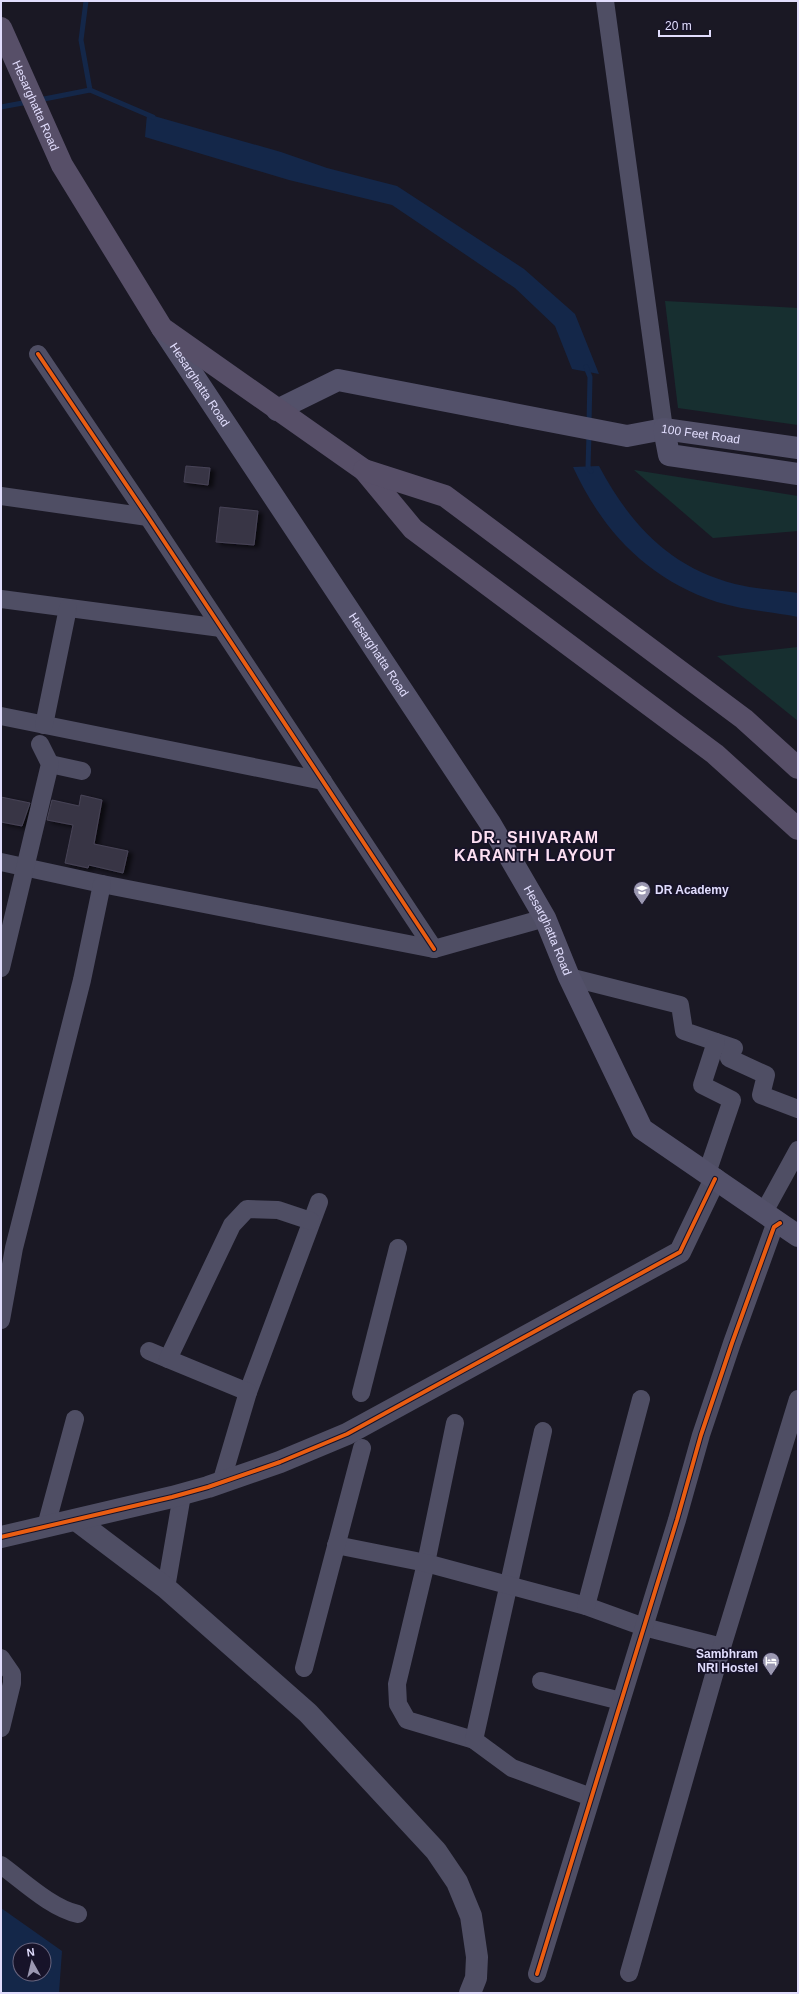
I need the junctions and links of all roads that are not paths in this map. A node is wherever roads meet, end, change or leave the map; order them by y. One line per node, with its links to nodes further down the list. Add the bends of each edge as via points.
1 (605, 1): 6 (street)
2 (1, 28): 3 (main road, Hesarghatta Road, via 62,166)
3 (162, 328): 5 (main road); 26 (main road, Hesarghatta Road, via 490,823)
4 (38, 354): 11 (street)
5 (277, 410): 6 (main road, via 338,380 628,436); 8 (main road)
6 (664, 429): 7 (main road, 100 Feet Road); 9 (main road, 100 Feet Road, via 669,455)
7 (798, 448)
8 (364, 470): 19 (main road, via 445,496 744,719); 22 (main road, via 413,529 715,754)
9 (798, 474)
10 (1, 496): 11 (street)
11 (148, 517): 14 (street)
12 (1, 599): 13 (street)
13 (68, 608): 14 (street); 16 (street)
14 (221, 628): 21 (street)
15 (1, 716): 16 (street)
16 (44, 725): 21 (street)
17 (40, 744): 18 (street)
18 (50, 764): 20 (street); 24 (street)
19 (798, 768)
20 (82, 771)
21 (323, 781): 27 (street)
22 (798, 829)
23 (1, 862): 24 (street)
24 (26, 868): 25 (street); 28 (street)
25 (102, 884): 27 (street); 38 (street, via 82,980)
26 (545, 918): 27 (street); 29 (main road, Hesarghatta Road)
27 (434, 949)
28 (1, 968)
29 (569, 977): 30 (street, via 680,1005 684,1031); 33 (main road, Hesarghatta Road, via 642,1129)
30 (716, 1042): 31 (street, via 734,1048 729,1058 766,1075 761,1095); 33 (street, via 702,1085 732,1100)
31 (798, 1109)
32 (798, 1150): 35 (street)
33 (711, 1176): 35 (main road, Hesarghatta Road); 51 (street, via 680,1252 346,1434)
34 (319, 1202): 36 (street)
35 (772, 1218): 37 (main road, Hesarghatta Road); 61 (street, via 774,1226 701,1435)
36 (311, 1221): 42 (street, via 278,1210 247,1209 232,1226); 43 (street)
37 (798, 1236)
38 (7, 1246): 40 (street)
39 (398, 1248): 44 (street)
40 (1, 1320)
41 (149, 1351): 42 (street)
42 (168, 1359): 43 (street)
43 (248, 1392): 51 (street)
44 (361, 1393)
45 (641, 1399): 60 (street)
46 (798, 1399): 62 (street)
47 (75, 1419): 54 (street)
48 (455, 1423): 57 (street)
49 (543, 1431): 58 (street)
50 (362, 1448): 56 (street)
51 (221, 1483): 52 (street)
52 (182, 1494): 53 (street); 59 (street)
53 (76, 1520): 54 (street); 59 (street)
54 (46, 1526): 55 (street)
55 (1, 1537)
56 (336, 1545): 57 (street); 64 (street)
57 (426, 1563): 58 (street); 68 (street, via 397,1684 398,1704 407,1720)
58 (509, 1585): 60 (street); 68 (street)
59 (166, 1588): 74 (street, via 308,1713 448,1866 465,1899 475,1936 476,1978)
60 (586, 1606): 61 (street)
61 (644, 1627): 62 (street); 66 (street)
62 (722, 1647): 72 (street)
63 (1, 1658): 67 (street, via 12,1674 11,1689)
64 (304, 1668)
65 (541, 1681): 66 (street)
66 (621, 1701): 69 (street)
67 (1, 1728)
68 (474, 1740): 69 (street, via 512,1768)
69 (591, 1797): 73 (street)
70 (1, 1865): 71 (street, via 55,1905)
71 (78, 1914)
72 (629, 1973)
73 (537, 1974)
74 (470, 1993)

